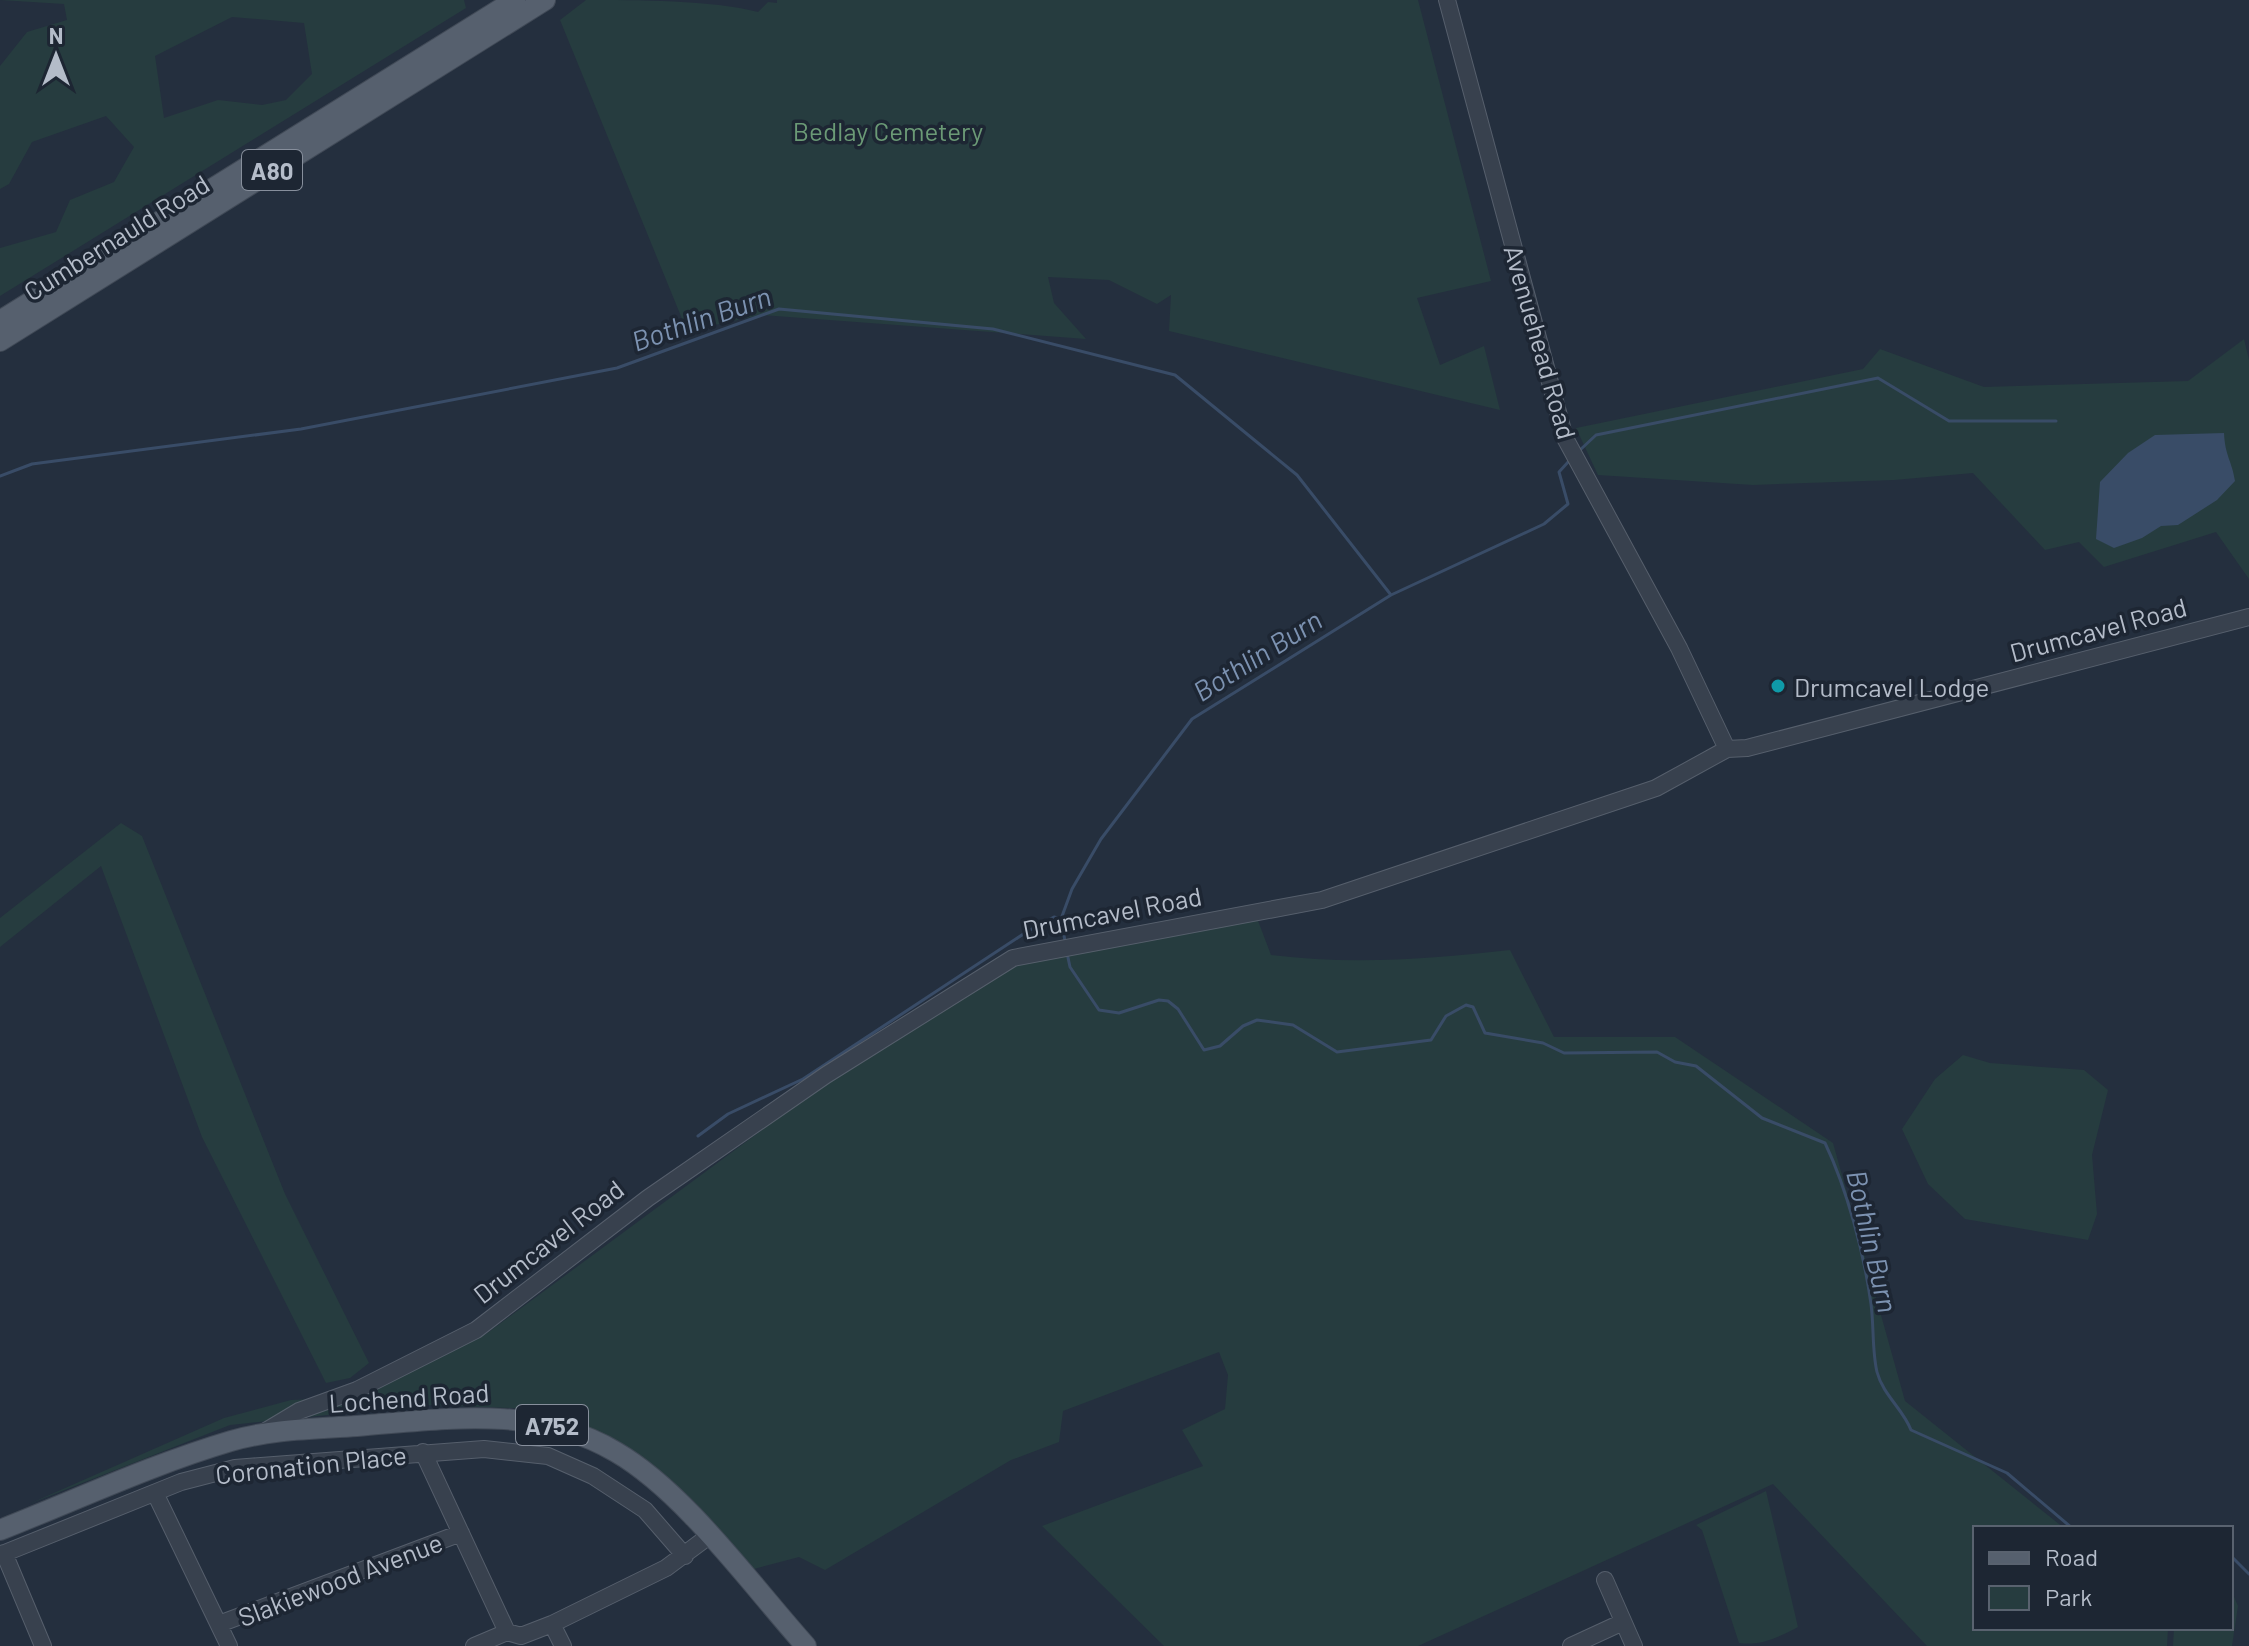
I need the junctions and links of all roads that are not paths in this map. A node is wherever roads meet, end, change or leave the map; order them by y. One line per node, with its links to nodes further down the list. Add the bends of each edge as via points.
1 (515, 0): 4 (main road, Cumbernauld Road / A80)
2 (545, 0): 5 (main road, Cumbernauld Road / A80)
3 (1447, 0): 7 (street, Avenuehead Road, via 1565,438 1679,648)
4 (0, 321)
5 (0, 341)
6 (2249, 617): 7 (street, Drumcavel Road)
7 (1727, 749): 8 (street, Drumcavel Road, via 1656,788 1322,900 1013,958 826,1075 636,1206 476,1330 357,1390 299,1411)
8 (263, 1433): 10 (main road, Drumcavel Road / A752); 17 (main road, Lochend Road / A752, via 478,1416 548,1424 617,1452)
9 (423, 1452): 12 (street, Coronation Place, via 235,1468); 16 (street); 19 (street, Coronation Place, via 510,1449 548,1456 593,1476 645,1510)
10 (171, 1463): 11 (main road, Drumcavel Road / A752); 12 (street)
11 (124, 1482): 14 (street); 15 (main road, Drumcavel Road / A752)
12 (181, 1482): 13 (street, Coronation Place)
13 (155, 1493): 14 (street, Coronation Place); 22 (street)
14 (133, 1502): 18 (street, Coronation Place)
15 (0, 1530)
16 (461, 1533): 22 (street, Slakiewood Avenue); 24 (street)
17 (709, 1536): 19 (street); 29 (main road, Lochend Road / A752)
18 (2, 1554): 25 (street)
19 (685, 1556): 23 (street)
20 (1605, 1580): 21 (street)
21 (1623, 1622): 30 (street); 31 (street)
22 (219, 1624): 26 (street)
23 (552, 1624): 24 (street, via 521,1636); 28 (street)
24 (507, 1632): 27 (street)
25 (43, 1646)
26 (229, 1646)
27 (474, 1646)
28 (563, 1646)
29 (806, 1646)
30 (1571, 1646)
31 (1634, 1646)

